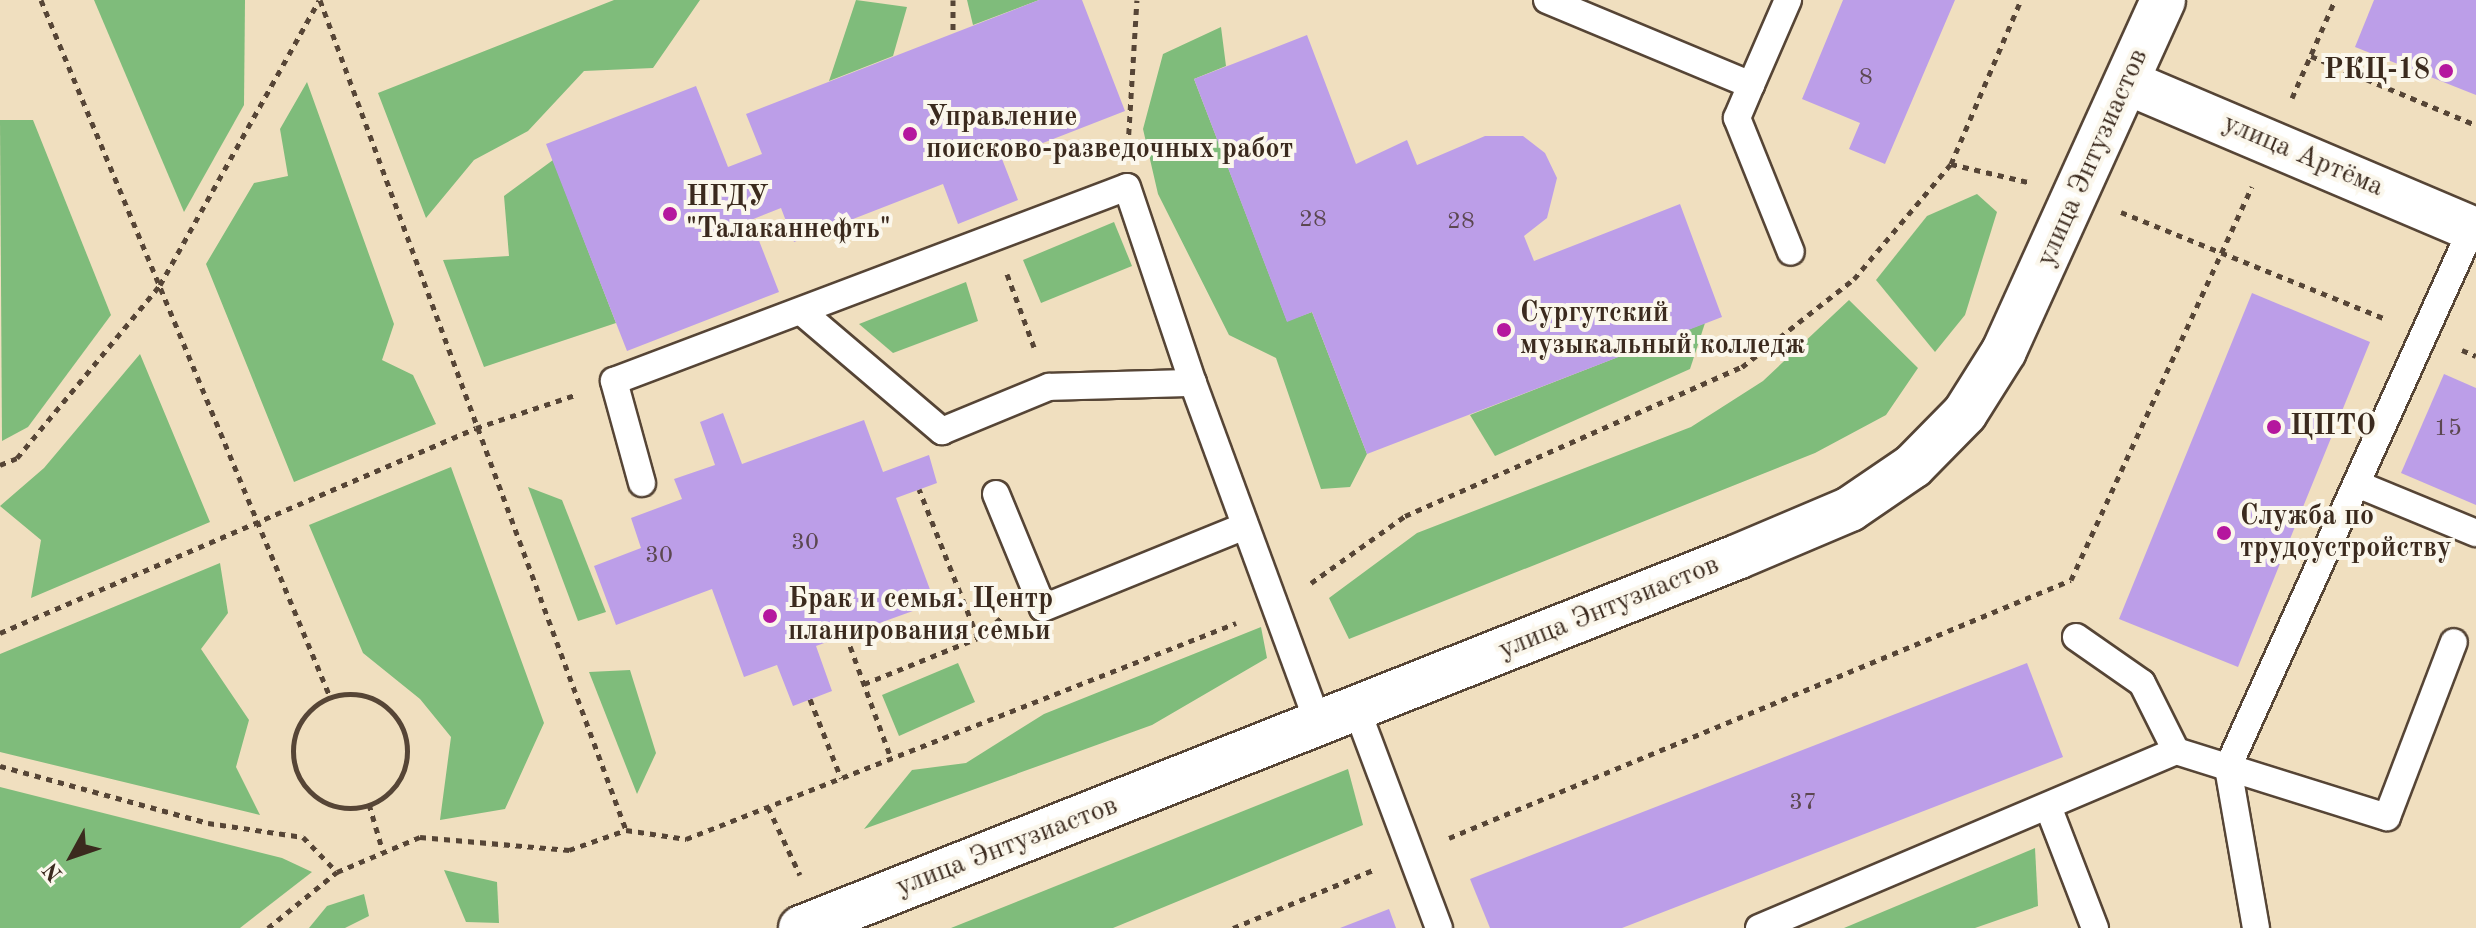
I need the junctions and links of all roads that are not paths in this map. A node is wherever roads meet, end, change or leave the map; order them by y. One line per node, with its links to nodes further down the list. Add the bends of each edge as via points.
1 (1547, 0): 5 (lane)
2 (1788, 0): 5 (lane)
3 (2163, 0): 4 (main road, улица Энтузиастов)
4 (2129, 83): 6 (main road, улица Артёма); 17 (main road, улица Энтузиастов, via 2004,351 1965,413 1913,466 1850,509)
5 (1751, 85): 7 (lane, via 1737,118)
6 (2474, 229): 11 (lane)
7 (1791, 252)
8 (802, 312): 9 (lane, via 942,431 1049,387); 9 (lane, via 1127,187); 10 (lane, via 614,381)
9 (1193, 383): 13 (lane)
10 (642, 483)
11 (2357, 484): 14 (lane); 19 (lane)
12 (996, 494): 13 (lane, via 1043,608)
13 (1245, 526): 17 (lane)
14 (2476, 533)
15 (2076, 637): 18 (lane, via 2142,683)
16 (2454, 642): 19 (lane, via 2387,817)
17 (1338, 717): 21 (main road, улица Энтузиастов); 22 (lane, via 1411,854)
18 (2176, 751): 19 (lane); 20 (lane)
19 (2228, 767): 25 (lane)
20 (2049, 809): 23 (lane); 24 (lane)
21 (812, 924)
22 (1439, 928)
23 (1759, 928)
24 (2095, 928)
25 (2256, 928)

